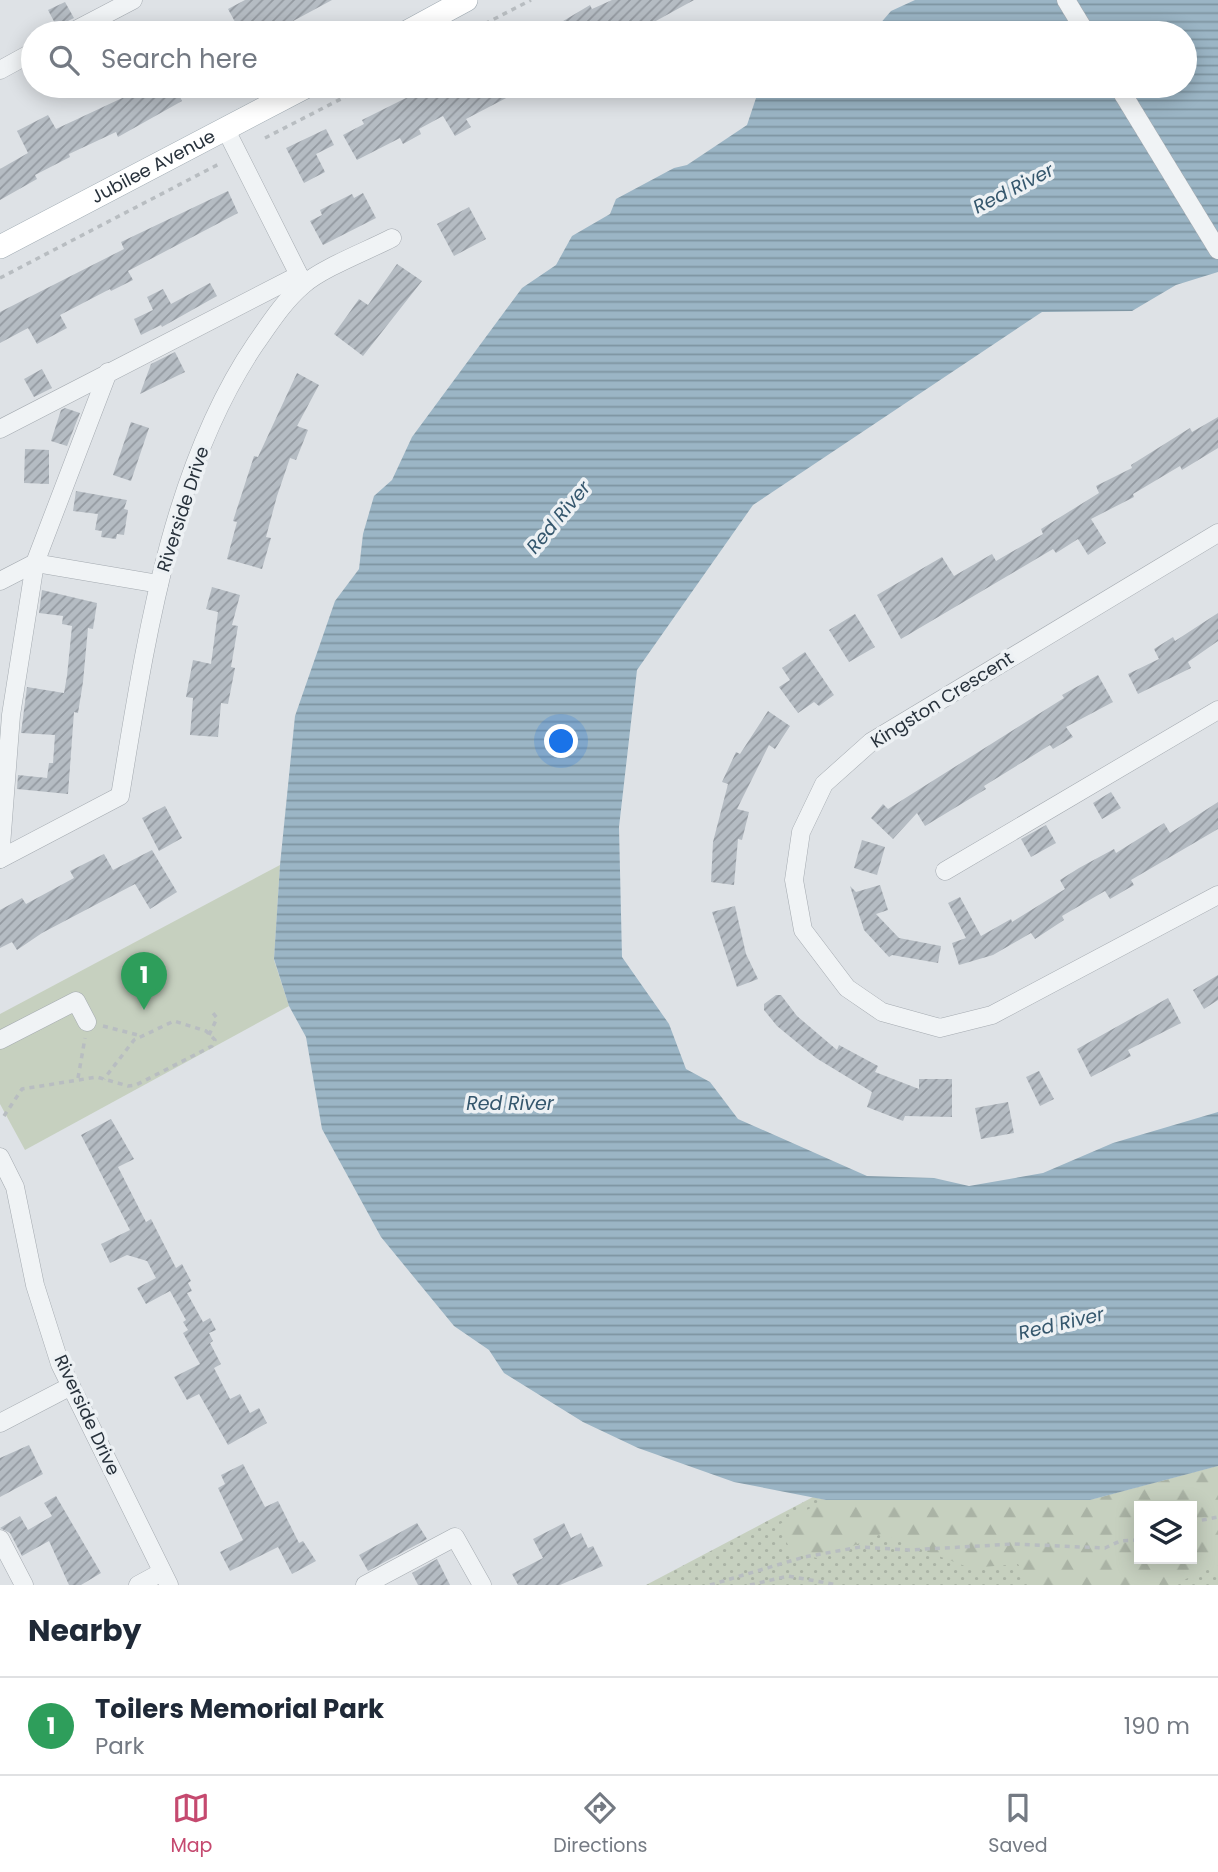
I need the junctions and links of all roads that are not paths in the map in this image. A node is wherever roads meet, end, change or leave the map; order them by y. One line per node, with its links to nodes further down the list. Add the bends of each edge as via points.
1 (133, 0): 4 (street)
2 (466, 0): 5 (main road)
3 (1066, 0): 6 (street)
4 (93, 21)
5 (427, 21)
6 (1079, 21)
7 (21, 59): 8 (street)
8 (0, 70)
9 (285, 98): 11 (main road, Jubilee Avenue)
10 (1125, 98): 14 (street)
11 (226, 130): 13 (main road, Jubilee Avenue); 15 (street)
12 (391, 238): 15 (street)
13 (0, 247)
14 (1218, 250)
15 (301, 279): 16 (street); 21 (street, Riverside Drive, via 219,405)
16 (108, 372): 17 (street); 19 (street)
17 (0, 429)
18 (1218, 533): 26 (street, Kingston Crescent, via 871,742 824,784 801,832 794,880 803,930 846,988 882,1012 940,1028 1006,1010)
19 (35, 563): 20 (street); 21 (street); 23 (street)
20 (0, 581)
21 (159, 584): 24 (street, Riverside Drive, via 120,796)
22 (1218, 710): 25 (street)
23 (5, 718): 24 (street)
24 (0, 859)
25 (944, 871)
26 (1218, 895)
27 (87, 1022): 28 (street, via 76,1001)
28 (0, 1040)
29 (0, 1157): 30 (street, Riverside Drive, via 15,1187 35,1285)
30 (71, 1386): 31 (street); 33 (street, Riverside Drive)
31 (0, 1423)
32 (0, 1539): 34 (street)
33 (166, 1578): 35 (street)
34 (24, 1585)
35 (138, 1585)
36 (365, 1585): 37 (street, via 455,1537)
37 (482, 1585)

